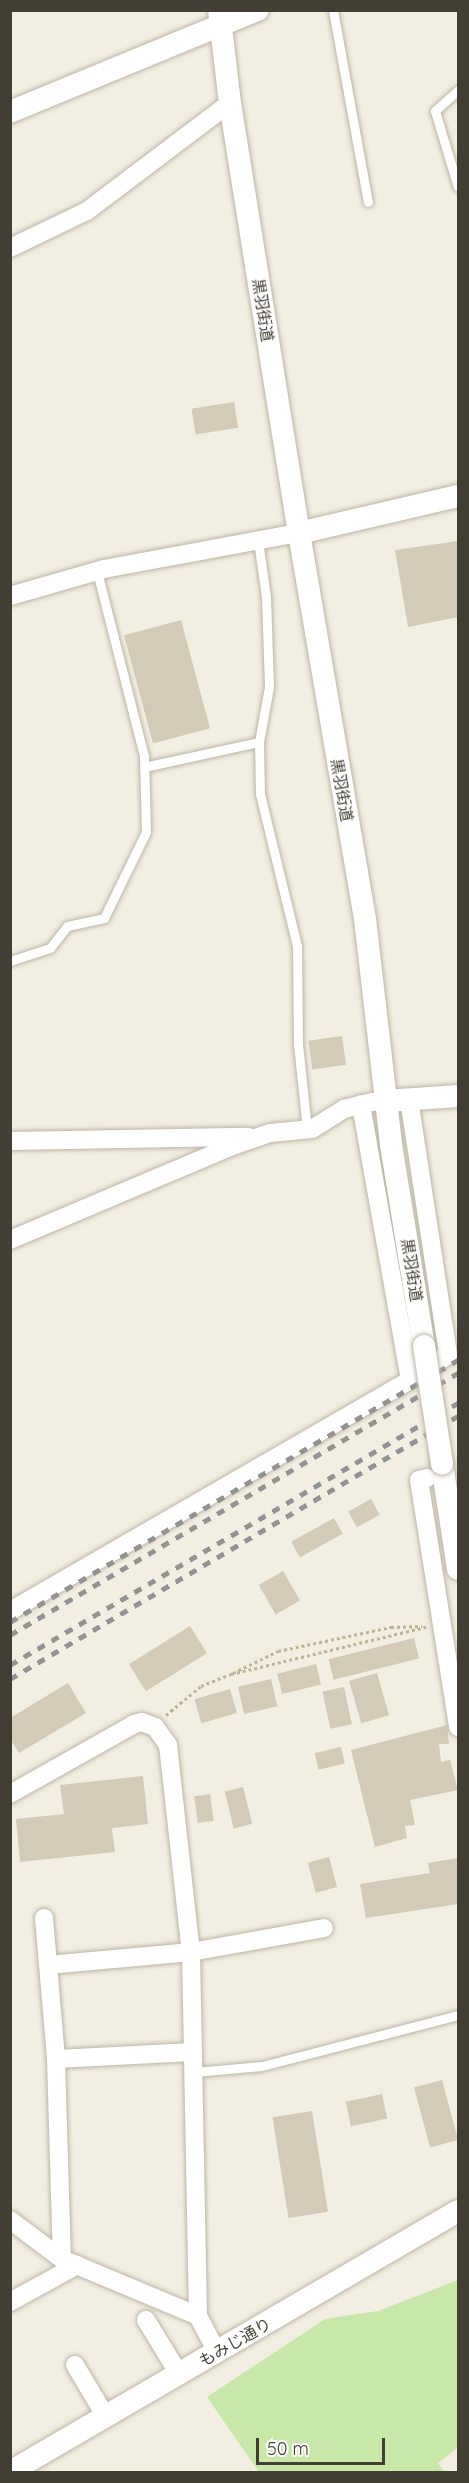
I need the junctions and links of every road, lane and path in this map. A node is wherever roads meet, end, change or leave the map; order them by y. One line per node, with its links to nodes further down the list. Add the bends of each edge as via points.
1 (258, 10): 3 (street)
2 (333, 10): 8 (lane)
3 (220, 17): 5 (street, 黒羽街道); 6 (street)
4 (459, 90): 7 (lane, via 435,111)
5 (230, 103): 9 (street, via 87,211); 11 (street, 黒羽街道)
6 (10, 112)
7 (459, 187)
8 (368, 202)
9 (10, 248)
10 (459, 496): 11 (street)
11 (299, 533): 12 (street); 20 (street, 黒羽街道, via 365,919)
12 (258, 540): 13 (street); 15 (lane, via 266,597 269,687)
13 (97, 571): 14 (street); 16 (lane)
14 (10, 596)
15 (259, 742): 16 (lane); 22 (lane, via 260,794 297,946 297,1044)
16 (144, 767): 17 (lane, via 146,832 104,918 67,926 50,948)
17 (10, 961)
18 (459, 1096): 19 (street)
19 (409, 1099): 20 (street); 26 (street, via 448,1355)
20 (386, 1101): 21 (street); 27 (street, 黒羽街道, bridge)
21 (361, 1104): 22 (street); 26 (street)
22 (307, 1131): 23 (street)
23 (253, 1138): 24 (street, via 228,1135); 25 (street)
24 (10, 1141)
25 (10, 1240)
26 (410, 1380): 29 (street)
27 (445, 1470): 28 (street, 黒羽街道); 32 (street, via 419,1480)
28 (459, 1569)
29 (10, 1611)
30 (231, 1674): 30 (path, via 431,1626 391,1627 278,1651); 31 (path, via 201,1686)
31 (163, 1718)
32 (459, 1727)
33 (10, 1794): 36 (street, via 134,1724 142,1722 155,1727 168,1745)
34 (44, 1918): 37 (street)
35 (324, 1928): 36 (street)
36 (191, 1952): 37 (street); 39 (street)
37 (48, 1965): 40 (street)
38 (459, 2016): 41 (lane, via 262,2066)
39 (193, 2052): 40 (street); 41 (street)
40 (56, 2060): 44 (street)
41 (194, 2073): 46 (street)
42 (459, 2211): 48 (street, もみじ通り)
43 (10, 2220): 44 (street)
44 (69, 2262): 45 (street); 46 (street)
45 (10, 2302)
46 (198, 2316): 48 (street)
47 (146, 2320): 50 (street)
48 (216, 2352): 50 (street, もみじ通り)
49 (75, 2365): 51 (street)
50 (178, 2374): 51 (street, もみじ通り)
51 (106, 2417): 52 (street, もみじ通り)
52 (11, 2470)

